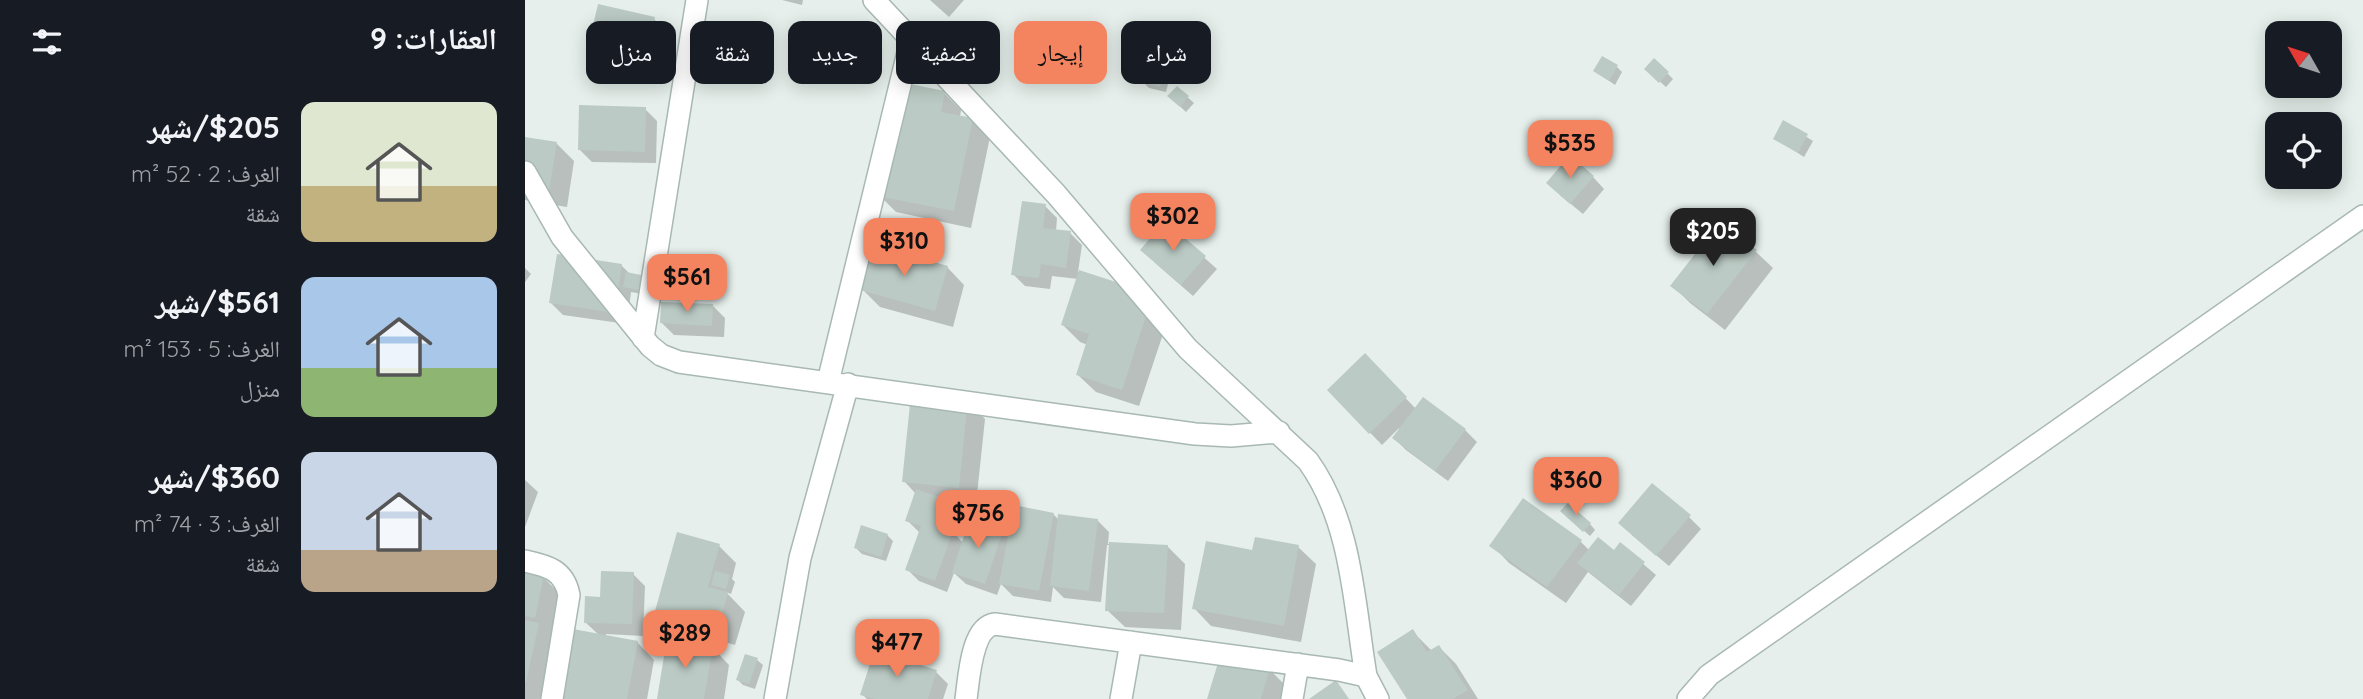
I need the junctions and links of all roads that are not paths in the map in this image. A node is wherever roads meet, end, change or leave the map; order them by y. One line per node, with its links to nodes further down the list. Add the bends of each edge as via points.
1 (697, 0): 8 (street)
2 (874, 0): 3 (street)
3 (896, 24)
4 (902, 84): 9 (street)
5 (952, 84): 10 (street, via 1056,194 1188,349)
6 (525, 172): 8 (street, via 562,237)
7 (2363, 216): 21 (street, via 1709,674)
8 (643, 338): 9 (street, via 661,355 678,362)
9 (838, 383): 10 (street, via 1195,435); 16 (street)
10 (1279, 432): 14 (street, via 1308,461 1336,511)
11 (525, 561): 15 (street, via 557,572 569,595)
12 (1131, 642): 13 (street); 17 (street, via 989,625 978,636); 18 (street)
13 (1298, 664): 14 (street); 19 (street)
14 (1366, 676): 20 (street)
15 (552, 699)
16 (775, 699)
17 (965, 699)
18 (1121, 699)
19 (1292, 699)
20 (1378, 699)
21 (1688, 699)

